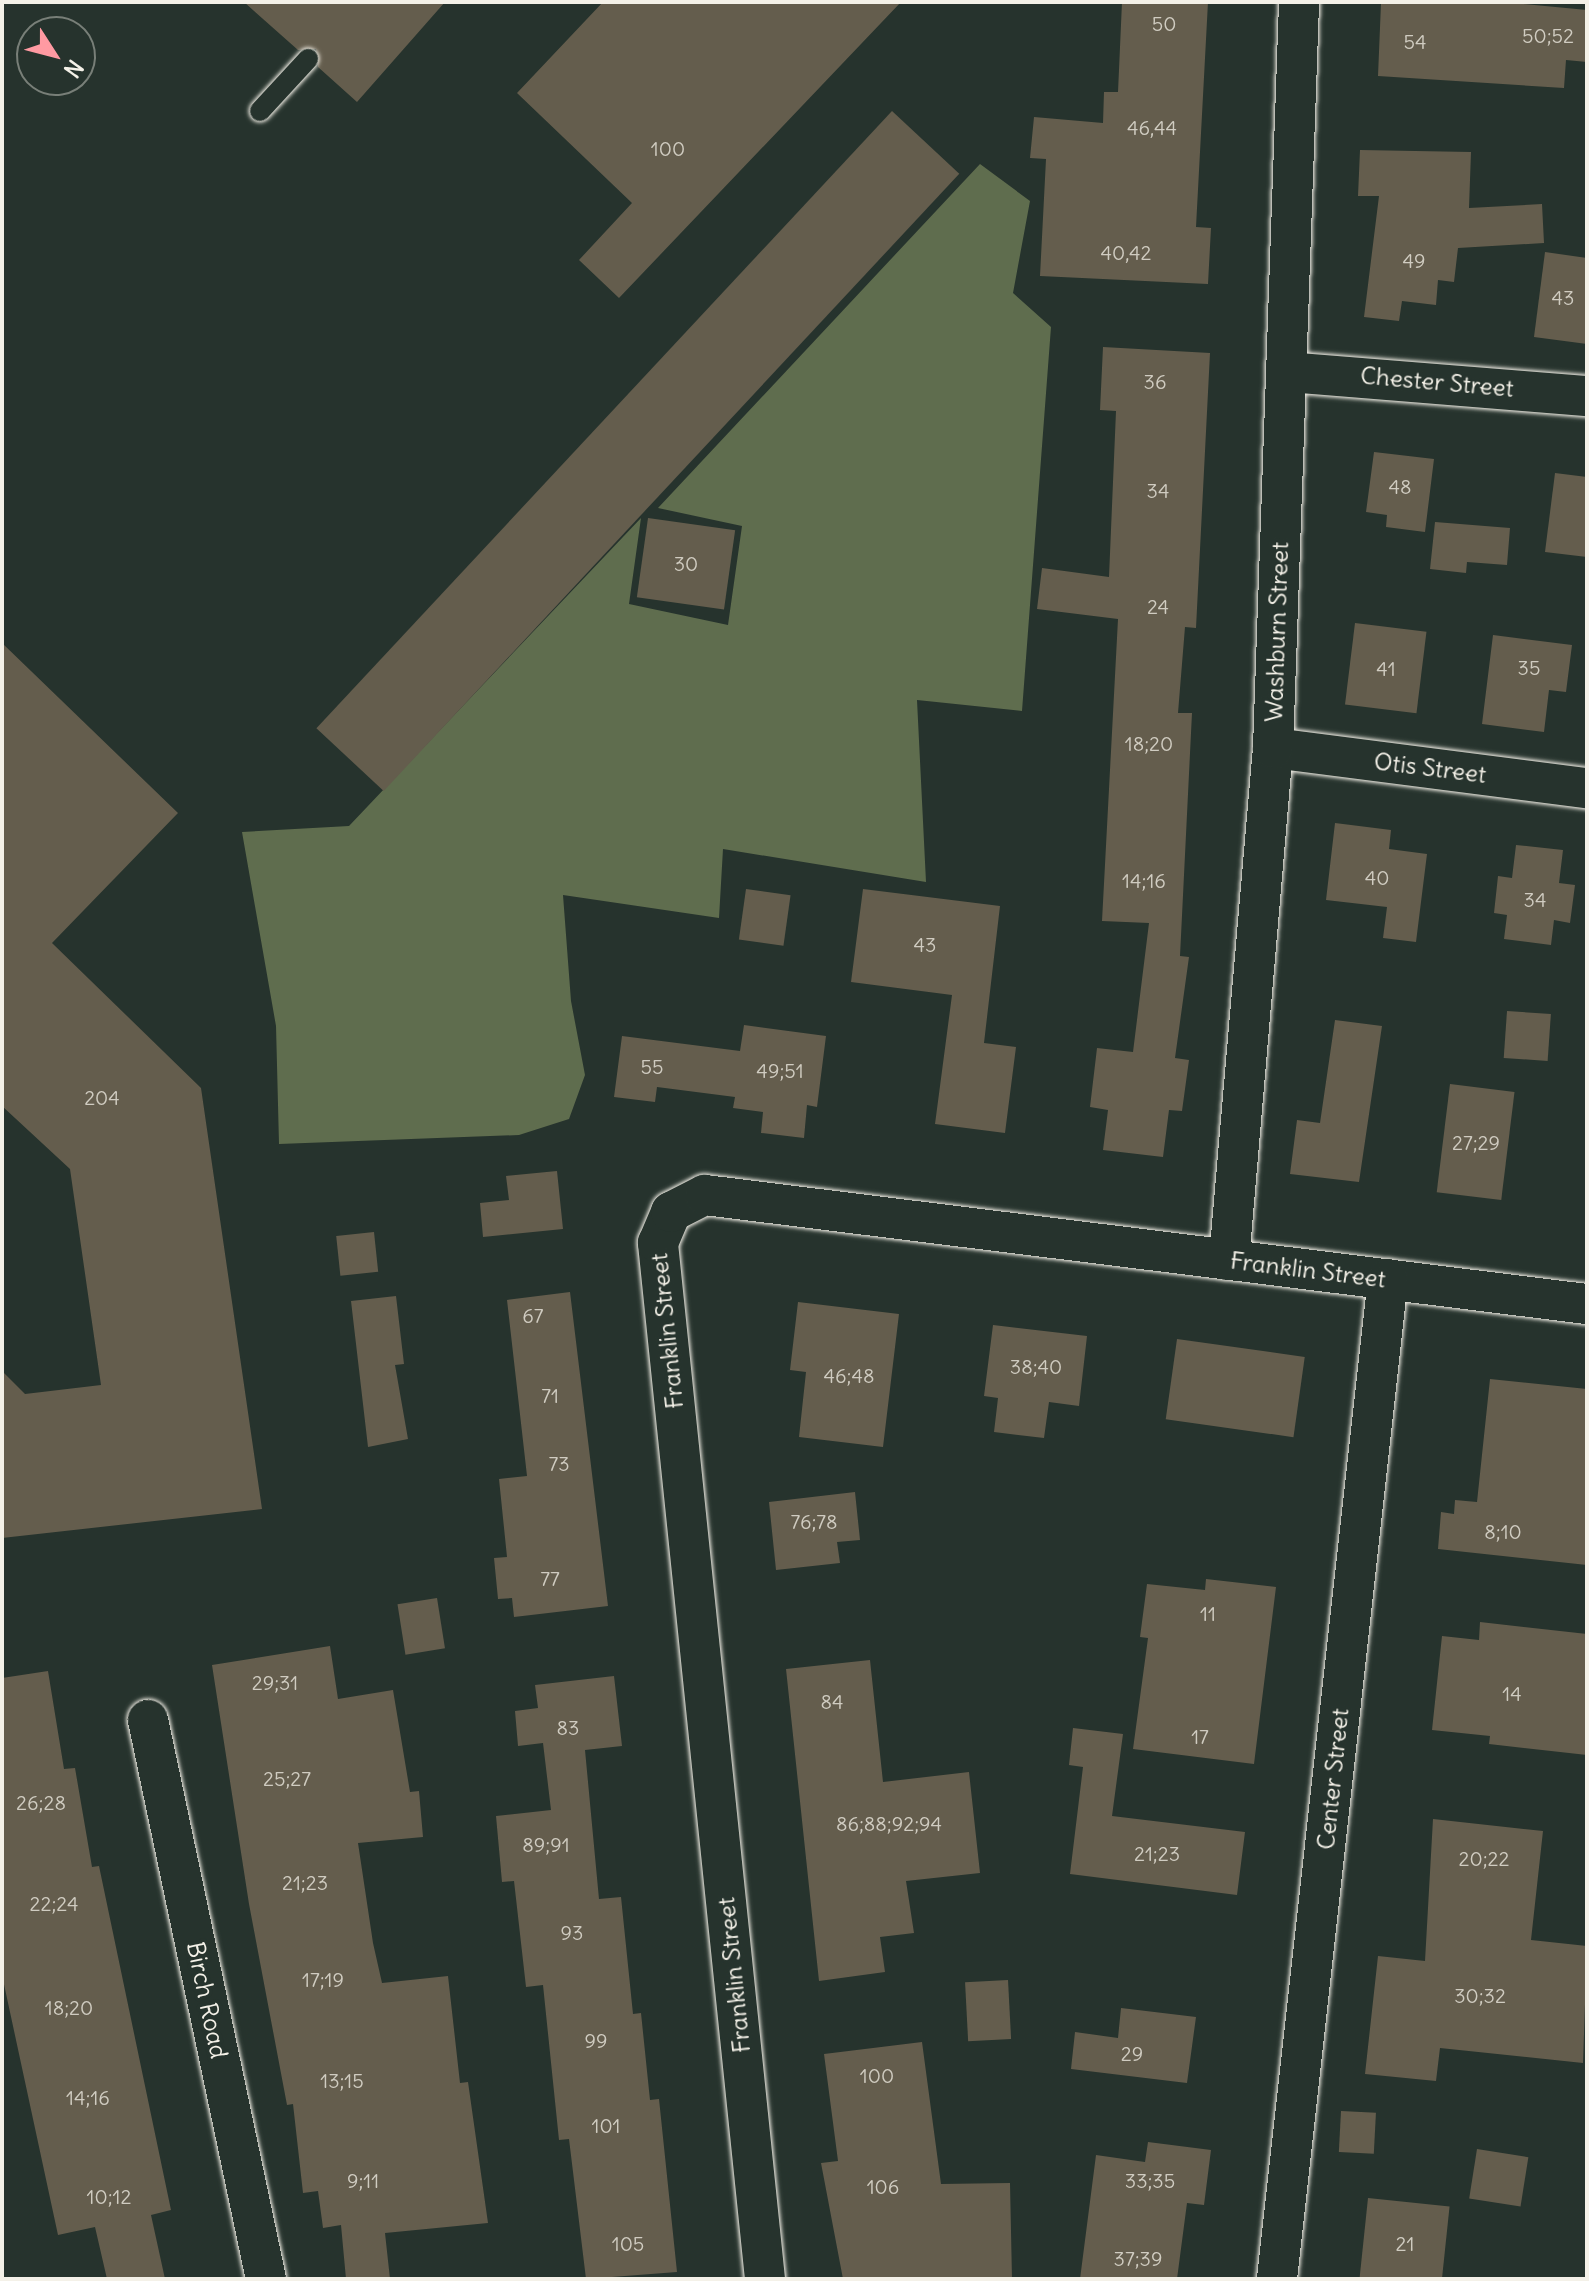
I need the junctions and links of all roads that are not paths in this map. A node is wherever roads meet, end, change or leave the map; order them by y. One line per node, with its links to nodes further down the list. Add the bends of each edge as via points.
1 (1299, 2): 4 (street, Washburn Street)
2 (308, 59): 3 (lane)
3 (260, 111)
4 (1287, 372): 5 (street, Chester Street); 6 (street, Washburn Street)
5 (1587, 396)
6 (1273, 748): 7 (street, Otis Street); 8 (street, Washburn Street)
7 (1587, 788)
8 (1229, 1260): 9 (street, Franklin Street); 13 (street, Franklin Street, via 705,1195 671,1212 661,1228 658,1243)
9 (1388, 1279): 10 (street, Franklin Street); 14 (street, Center Street)
10 (1587, 1304)
11 (148, 1720): 12 (street, Birch Road)
12 (266, 2279)
13 (765, 2279)
14 (1277, 2279)

